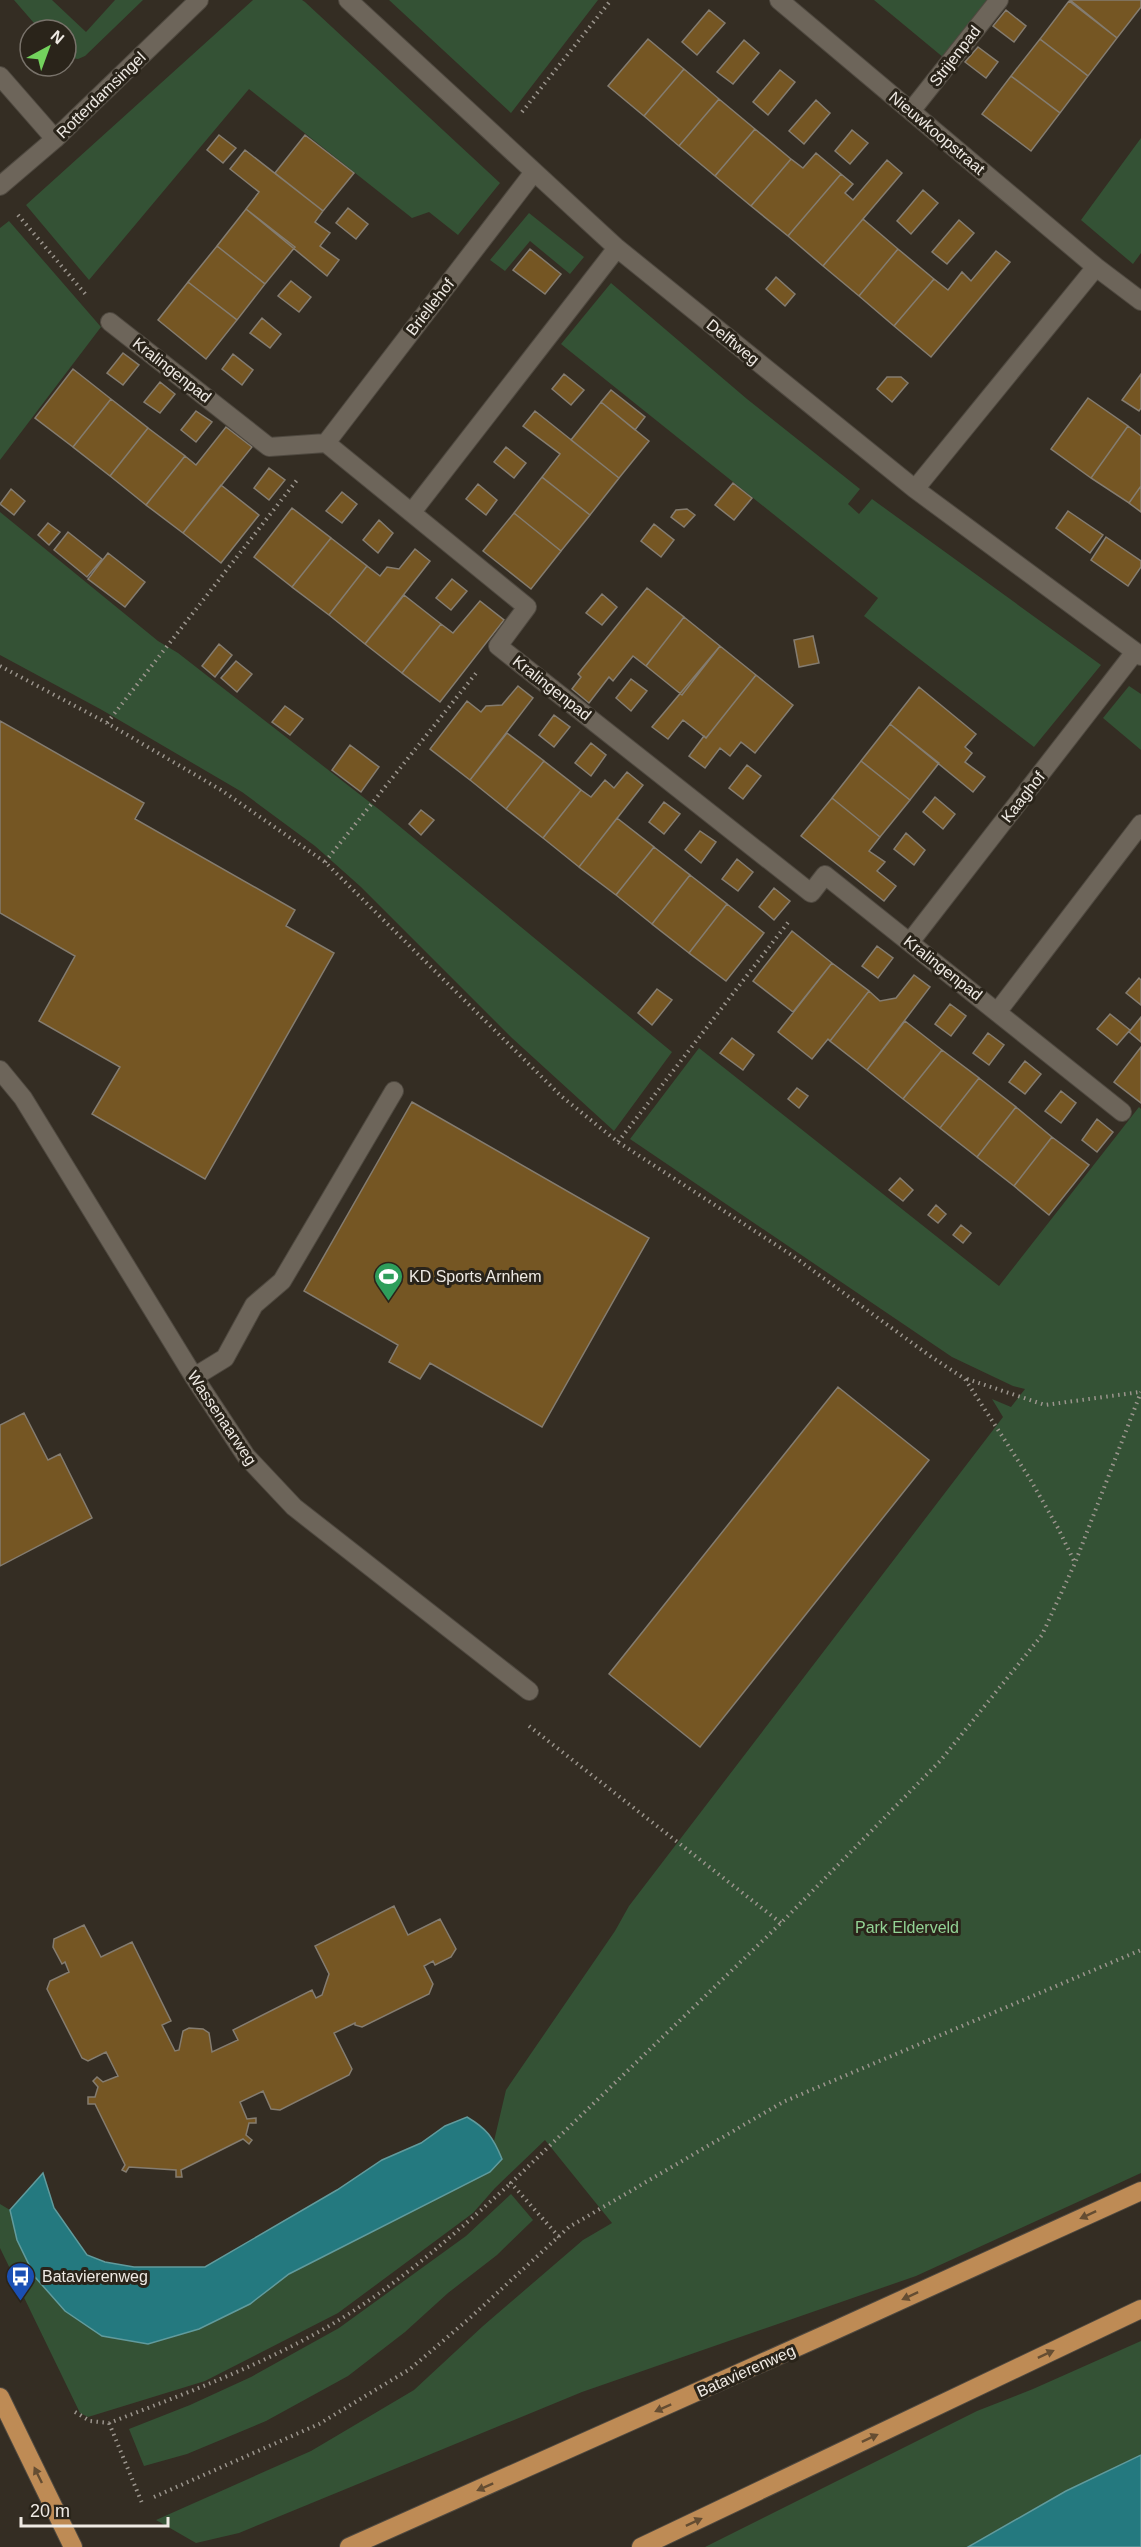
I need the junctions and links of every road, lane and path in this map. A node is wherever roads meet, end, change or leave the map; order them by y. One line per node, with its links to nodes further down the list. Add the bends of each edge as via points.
1 (199, 0): 8 (street, Rotterdamsingel)
2 (348, 0): 9 (street, Delftweg)
3 (611, 0): 9 (path)
4 (779, 0): 7 (street, Nieuwkoopstraat)
5 (999, 0): 7 (street, Strijenpad)
6 (0, 76): 8 (street)
7 (911, 111): 14 (street, Nieuwkoopstraat)
8 (55, 139): 11 (street, Rotterdamsingel)
9 (499, 140): 10 (street, Delftweg)
10 (534, 172): 13 (street, Delftweg); 17 (street, Briellehof)
11 (0, 186)
12 (14, 210): 16 (path)
13 (617, 248): 18 (street, Delftweg); 19 (street)
14 (1096, 267): 15 (street, Nieuwkoopstraat); 18 (street)
15 (1141, 301)
16 (110, 322): 17 (street, Kralingenpad, via 269,447)
17 (326, 443): 19 (street, Kralingenpad); 23 (path)
18 (915, 489): 21 (street, Delftweg)
19 (412, 512): 20 (street, Kralingenpad, via 527,607)
20 (498, 646): 25 (path); 26 (street, Kralingenpad)
21 (1138, 654): 27 (street, Kaaghof)
22 (0, 666): 23 (path)
23 (107, 723): 25 (path, via 221,790)
24 (1141, 824): 28 (street)
25 (325, 862): 32 (path, via 561,1096)
26 (811, 893): 27 (street, Kralingenpad, via 825,875); 32 (path)
27 (910, 942): 28 (street, Kralingenpad)
28 (998, 1011): 31 (street, Kralingenpad)
29 (0, 1070): 33 (street, Wassenaarweg, via 23,1098)
30 (394, 1091): 33 (street, via 282,1281 254,1305 225,1358)
31 (1122, 1112)
32 (618, 1142): 34 (path, via 793,1256)
33 (194, 1377): 37 (street, Wassenaarweg, via 246,1456 294,1507)
34 (965, 1379): 35 (path, via 1045,1405); 36 (path, via 1030,1479)
35 (1141, 1392): 36 (path)
36 (1075, 1563): 38 (path, via 1042,1635 948,1751)
37 (529, 1691): 38 (path, via 512,1713)
38 (781, 1923): 40 (path)
39 (1141, 1950): 42 (path, via 783,2102)
40 (511, 2183): 42 (path); 46 (path, via 381,2291 329,2326 229,2376)
41 (1141, 2191): 50 (main road, Batavierenweg, one-way to 50)
42 (559, 2237): 47 (path, via 410,2369 319,2424)
43 (1141, 2309): 51 (main road, one-way to 43)
44 (0, 2397): 49 (main road, one-way to 44)
45 (75, 2412): 46 (path, via 90,2421)
46 (109, 2423): 48 (path)
47 (154, 2497)
48 (142, 2503)
49 (73, 2547)
50 (349, 2547)
51 (642, 2547)

